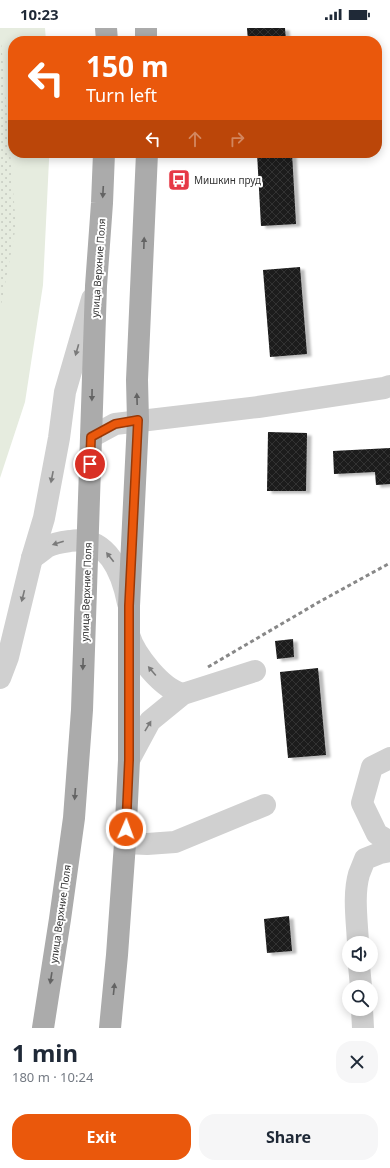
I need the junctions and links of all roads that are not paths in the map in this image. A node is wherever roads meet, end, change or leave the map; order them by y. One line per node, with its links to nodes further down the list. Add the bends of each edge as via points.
1 (104, 158): 3 (main road, улица Верхние Поля, one-way to 3)
2 (147, 158): 5 (main road, one-way to 2, via 137,380)
3 (96, 286): 6 (main road, улица Верхние Поля, one-way to 6); 8 (street, one-way to 8, via 65,392 46,504)
4 (390, 386): 5 (street, via 258,407)
5 (138, 420): 6 (street, via 115,424); 9 (main road)
6 (91, 437): 7 (main road, улица Верхние Поля)
7 (88, 541): 8 (street, one-way to 8, via 62,542 48,547); 9 (street, one-way to 7, via 124,584 112,560 101,547); 21 (main road, улица Верхние Поля, one-way to 21, via 82,710 74,818)
8 (32, 558): 12 (street, one-way to 12, via 8,657)
9 (129, 606): 10 (main road)
10 (129, 635): 13 (street, one-way to 10, via 154,675 132,645); 15 (main road)
11 (255, 671): 13 (street)
12 (0, 678)
13 (183, 694): 15 (street, one-way to 13, via 150,721)
14 (390, 758): 17 (street, via 372,767 362,803 377,834)
15 (129, 760): 18 (main road)
16 (265, 805): 18 (street, via 175,842)
17 (390, 842)
18 (125, 843): 22 (main road, one-way to 18)
19 (390, 851): 20 (street, via 365,859 359,874 356,912)
20 (358, 936)
21 (43, 1028)
22 (110, 1028)

